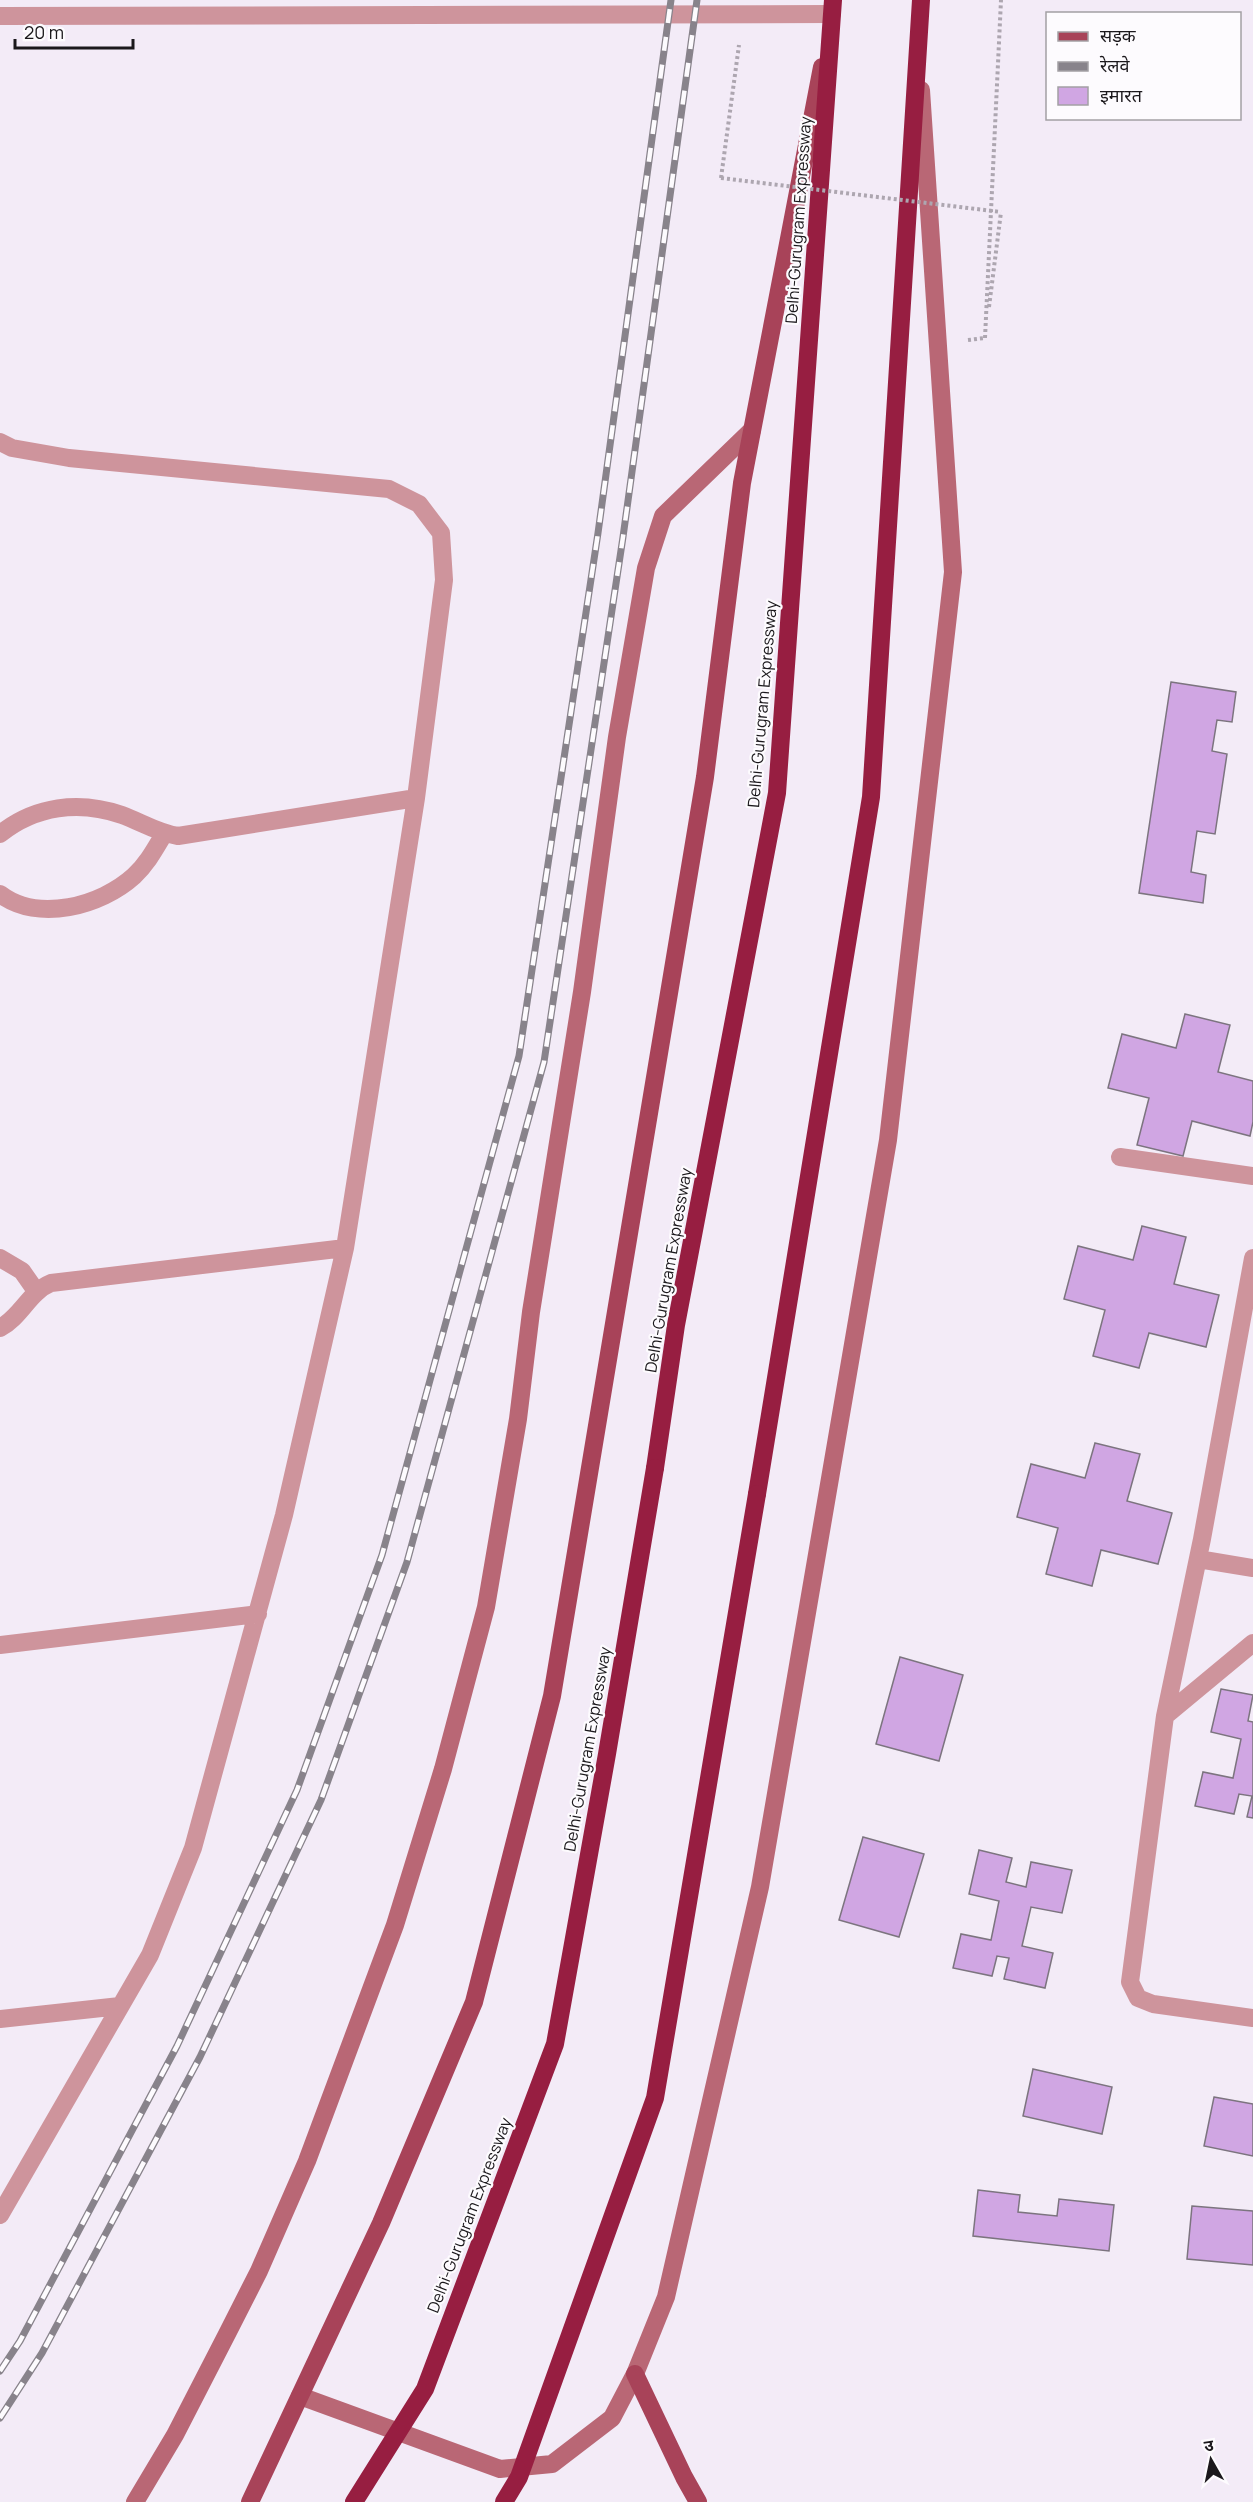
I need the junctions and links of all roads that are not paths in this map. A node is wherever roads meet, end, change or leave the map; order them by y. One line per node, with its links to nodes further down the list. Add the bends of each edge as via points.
1 (921, 0): 4 (highway)
2 (833, 7): 3 (street, via 741,14); 5 (main road); 32 (highway, Delhi-Gurugram Expressway, bridge, via 777,793 676,1325 607,1754 555,2044 425,2389)
3 (0, 16)
4 (918, 37): 28 (main road, via 953,572 890,1128 760,1887 666,2297); 33 (highway, bridge, via 871,797 757,1494 655,2098 519,2477)
5 (752, 430): 29 (main road, via 705,777 552,1696 474,2002 381,2223); 30 (main road, via 663,516 646,568 616,737 582,992 486,1608 440,1780 395,1925 307,2161 227,2334)
6 (4, 449): 7 (street, via 388,489 419,504 441,533 444,580)
7 (416, 798): 9 (street, via 196,834); 13 (street)
8 (0, 834): 9 (street, via 32,815 78,806 101,808)
9 (164, 834): 10 (street, via 147,863 134,876 117,890 91,902 35,909 17,905)
10 (0, 894)
11 (1120, 1158): 12 (street)
12 (1253, 1176)
13 (345, 1248): 16 (street, via 63,1280); 20 (street)
14 (0, 1258): 16 (street, via 22,1271)
15 (1253, 1258): 18 (street)
16 (36, 1291): 17 (street, via 15,1318)
17 (0, 1328)
18 (1198, 1559): 19 (street); 23 (street)
19 (1253, 1568)
20 (258, 1614): 22 (street); 24 (street, via 193,1848 150,1955)
21 (1253, 1643): 23 (street)
22 (0, 1645)
23 (1165, 1716): 25 (street, via 1131,1982 1138,1998 1153,2004)
24 (120, 2006): 26 (street); 27 (street)
25 (1253, 2018)
26 (0, 2019)
27 (0, 2215)
28 (635, 2374): 29 (main road, via 612,2418 552,2464 500,2469); 34 (main road)
29 (300, 2396): 31 (main road)
30 (135, 2502)
31 (250, 2502)
32 (354, 2502)
33 (504, 2502)
34 (698, 2502)

